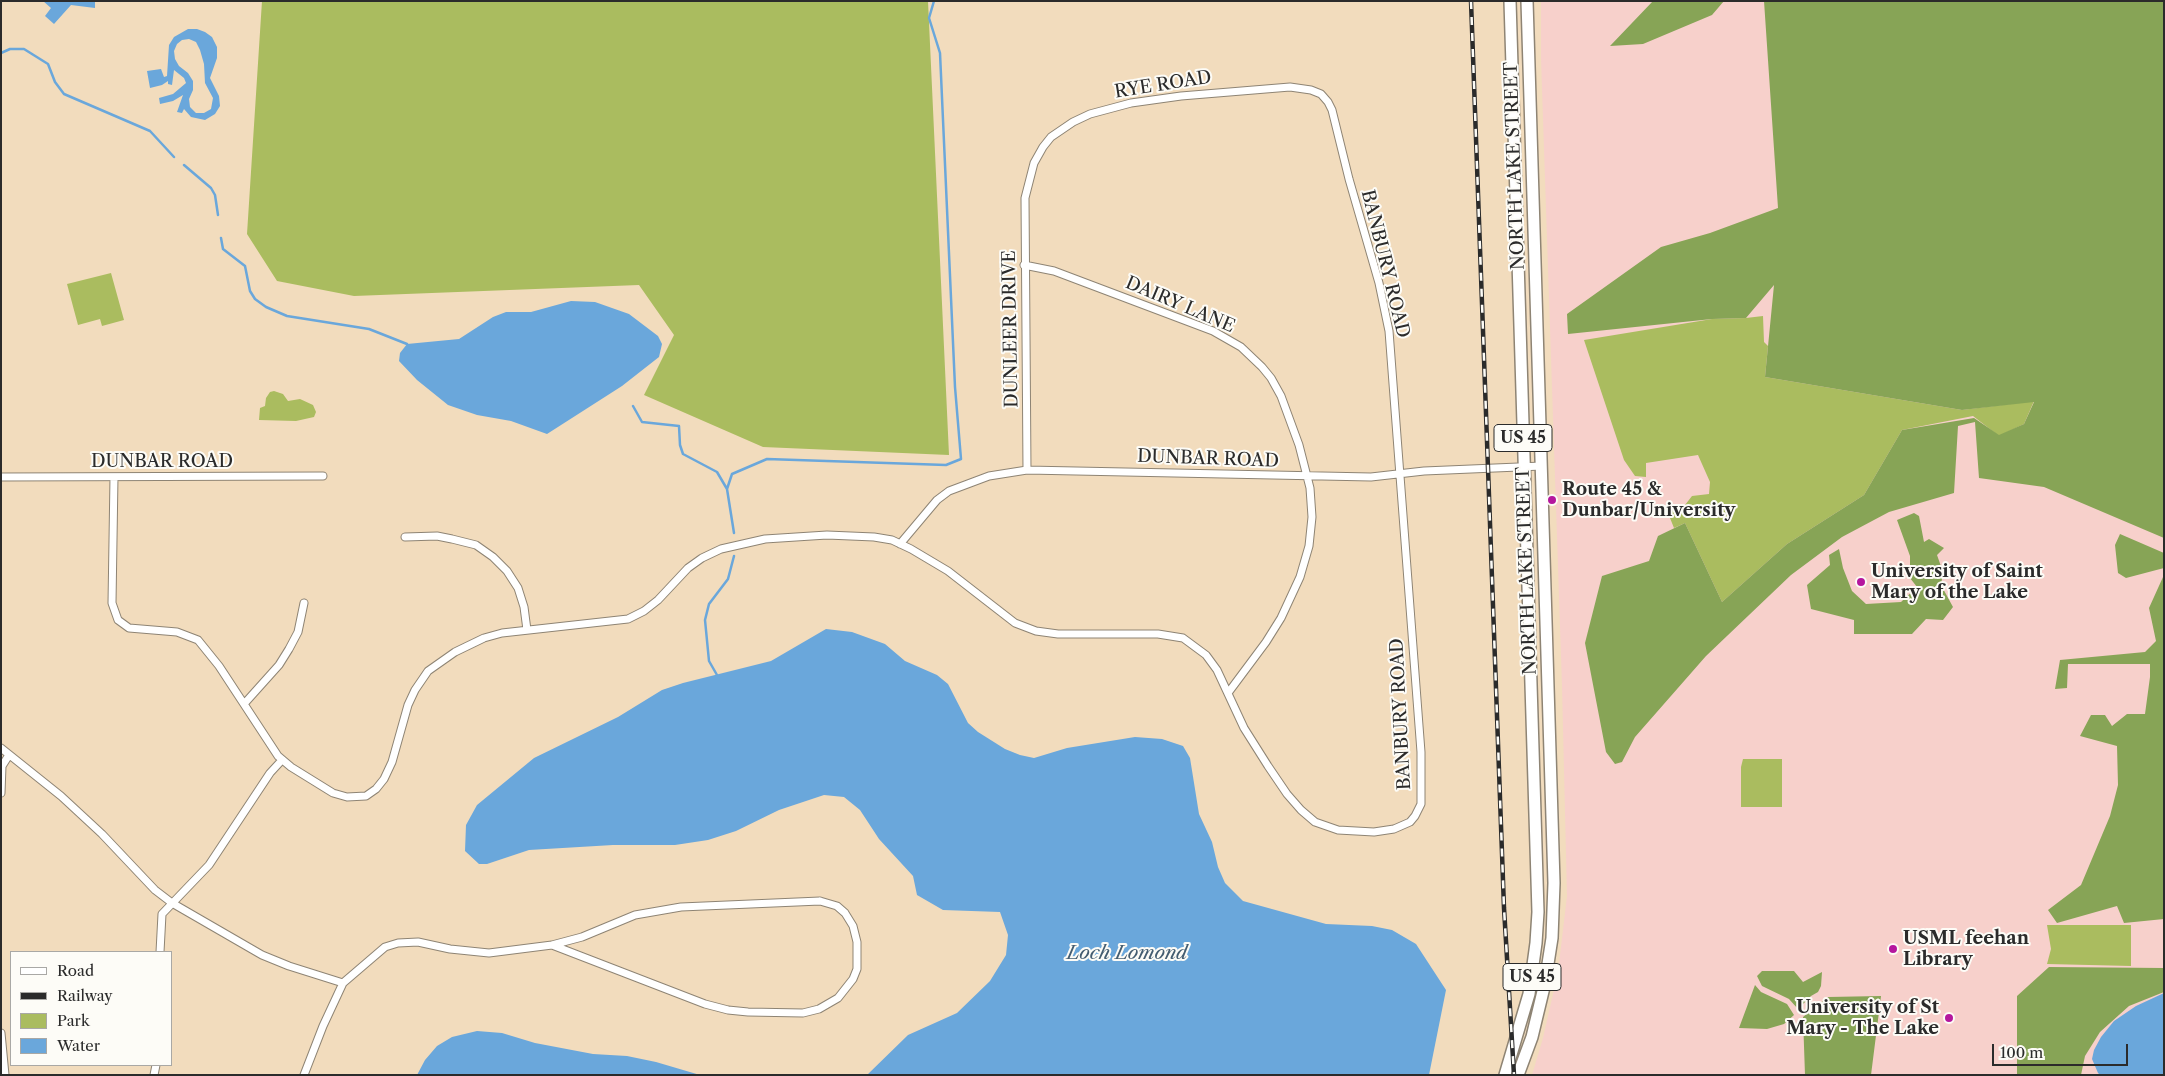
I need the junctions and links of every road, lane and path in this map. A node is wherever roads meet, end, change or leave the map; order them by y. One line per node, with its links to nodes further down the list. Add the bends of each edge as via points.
1 (1510, 1): 6 (main road, NORTH LAKE STREET / US 45)
2 (1527, 1): 7 (main road, NORTH LAKE STREET / US 45)
3 (1332, 110): 4 (street, RYE ROAD, via 1321,94 1290,87 1181,96 1108,109 1073,122 1051,137 1034,163); 9 (street, BANBURY ROAD, via 1389,331)
4 (1027, 187): 5 (street, DUNLEER DRIVE)
5 (1024, 265): 8 (street, DUNLEER DRIVE); 12 (street, DAIRY LANE, via 1054,271 1188,321 1241,347 1271,378 1299,445)
6 (1524, 466): 7 (street, DUNBAR ROAD); 9 (street, DUNBAR ROAD); 31 (main road, NORTH LAKE STREET / US 45, via 1537,929 1529,994)
7 (1542, 466): 32 (main road, NORTH LAKE STREET / US 45, via 1553,920 1545,983 1532,1037)
8 (1027, 470): 12 (street, DUNBAR ROAD); 15 (street, DUNBAR ROAD, via 989,476 950,491 937,500)
9 (1399, 473): 12 (street, DUNBAR ROAD, via 1371,477); 18 (street, BANBURY ROAD, via 1421,759 1421,804 1410,822 1374,832 1338,830 1315,822 1292,799 1268,766 1244,728)
10 (323, 476): 13 (street, DUNBAR ROAD)
11 (1, 477): 13 (street, DUNBAR ROAD)
12 (1308, 477): 18 (street, DAIRY LANE, via 1312,517 1309,546 1300,576 1281,618)
13 (114, 478): 19 (street, BANBURY ROAD, via 112,604 118,620 129,628 177,632 198,640)
14 (405, 537): 17 (street, via 452,538 476,546 494,557 518,588)
15 (900, 544): 17 (street, BANBURY ROAD, via 874,537 827,535 741,543 702,558 644,612 628,619); 18 (street, BANBURY ROAD, via 948,571 1015,623 1036,631 1158,634 1183,638 1206,654)
16 (304, 603): 19 (street, via 298,632 289,649)
17 (527, 630): 22 (street, BANBURY ROAD, via 502,632 484,638 455,652 428,671 408,705 384,779 366,796 347,797 333,793)
18 (1228, 693)
19 (244, 704): 22 (street, BANBURY ROAD)
20 (1, 748): 21 (street)
21 (10, 755): 23 (street, via 2,766); 24 (street, via 102,834 155,890)
22 (282, 760): 24 (street, via 209,864)
23 (1, 793)
24 (172, 903): 26 (street, via 162,914); 27 (street, via 262,954)
25 (552, 945): 25 (street, via 582,937 635,915 681,906 820,901 837,906 845,914 853,926 858,958 852,979 838,998 819,1009 786,1014 728,1010 698,1002); 27 (street, via 489,953 418,942 398,943 385,947)
26 (160, 951)
27 (343, 983): 30 (street)
28 (1, 1033): 29 (street)
29 (5, 1075)
30 (304, 1075)
31 (1505, 1075)
32 (1518, 1075)

